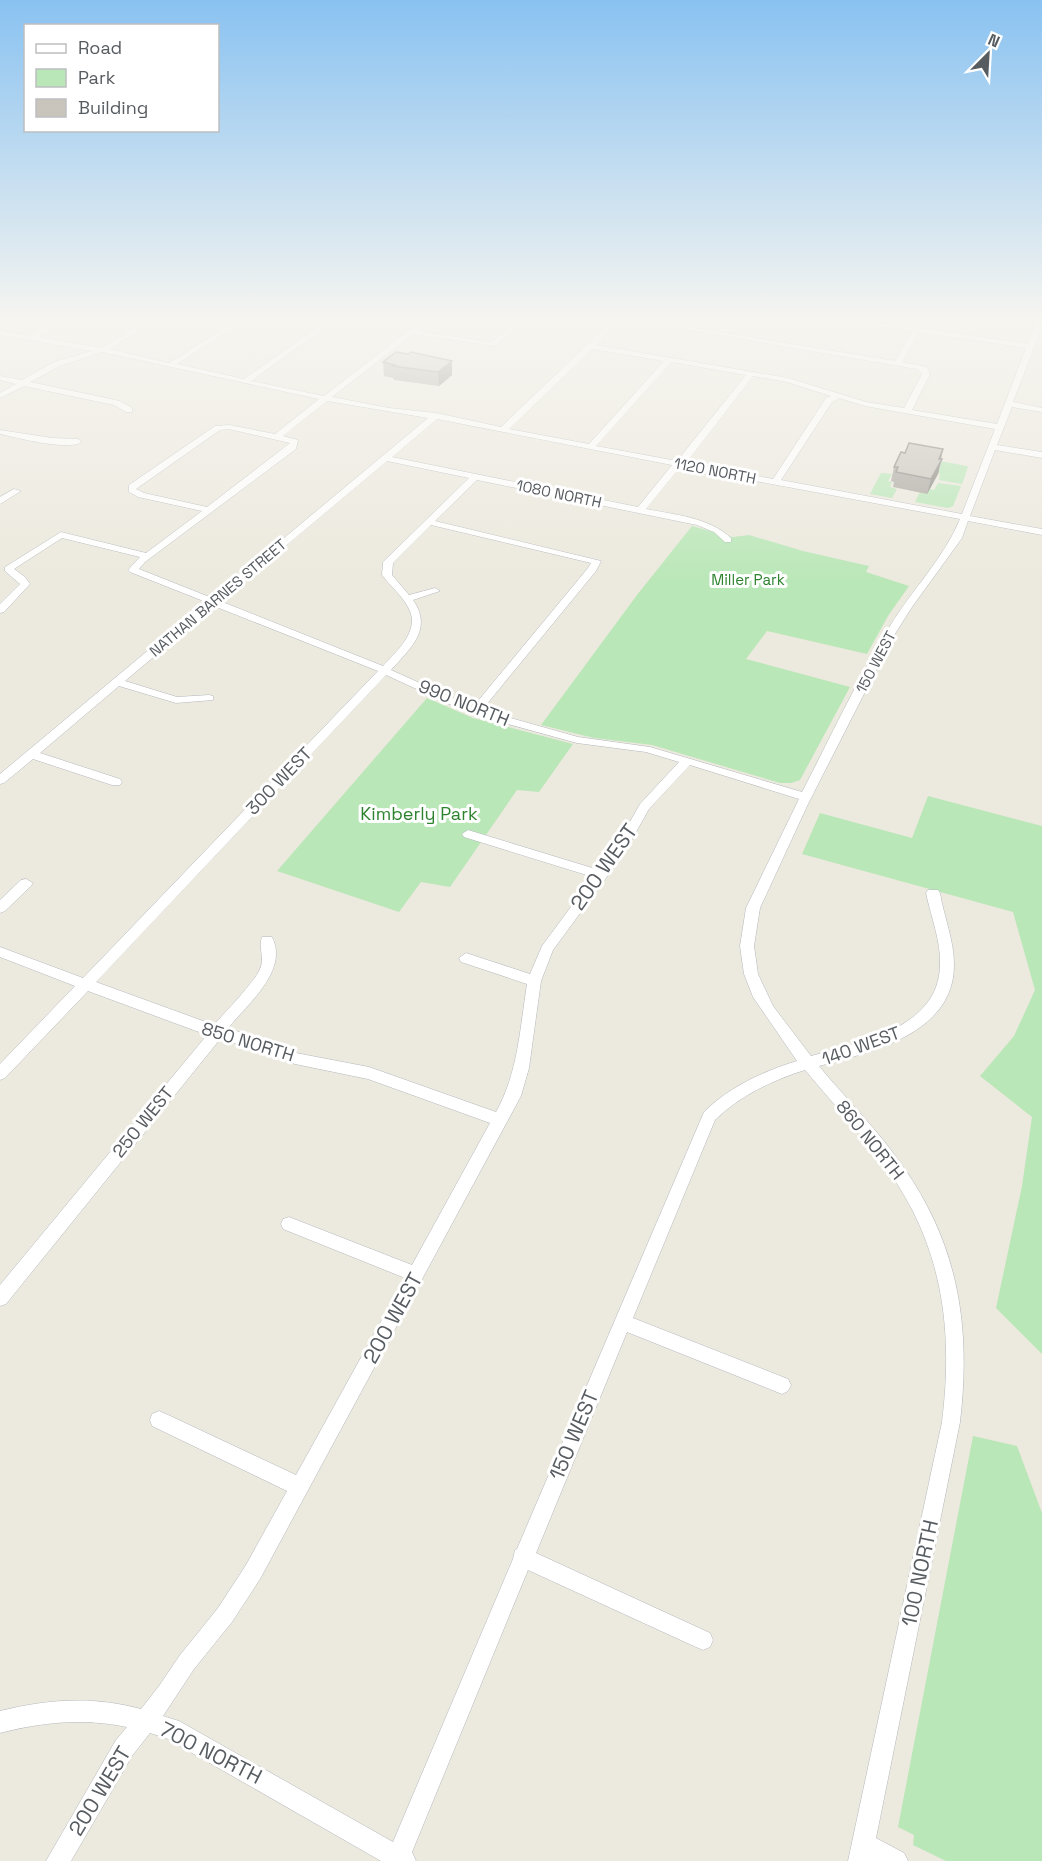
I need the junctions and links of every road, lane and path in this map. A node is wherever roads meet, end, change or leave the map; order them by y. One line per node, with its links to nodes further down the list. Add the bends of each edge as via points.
1 (124, 407): 12 (street)
2 (316, 407): 19 (street)
3 (380, 407): 15 (street, 1120 NORTH)
4 (527, 407): 17 (street)
5 (627, 407): 22 (street)
6 (724, 407): 25 (street)
7 (825, 407): 27 (street)
8 (888, 407): 14 (street)
9 (909, 407): 14 (street)
10 (1008, 407): 16 (street, 150 WEST)
11 (1025, 407): 13 (street)
12 (129, 410)
13 (1042, 410)
14 (907, 411): 16 (street)
15 (436, 415): 17 (street, 1120 NORTH); 24 (street, NATHAN BARNES STREET)
16 (1000, 427): 21 (street, 150 WEST)
17 (503, 430): 22 (street, 1120 NORTH)
18 (0, 432): 20 (street)
19 (277, 436): 30 (street, via 295,441 293,447); 30 (street, via 224,426 135,484 132,490)
20 (78, 442)
21 (992, 447): 23 (street); 32 (street, 150 WEST)
22 (591, 448): 25 (street, 1120 NORTH)
23 (1042, 455)
24 (387, 458): 26 (street, 1080 NORTH); 39 (street, NATHAN BARNES STREET)
25 (678, 464): 27 (street, 1120 NORTH); 31 (street)
26 (475, 477): 31 (street, 1080 NORTH); 33 (street, 300 WEST)
27 (775, 483): 32 (street, 1120 NORTH)
28 (0, 487): 29 (street, via 16,490)
29 (0, 501)
30 (209, 510): 36 (street)
31 (640, 511): 35 (street, 1080 NORTH, via 700,523)
32 (965, 518): 34 (street, 1120 NORTH); 49 (street, 150 WEST, via 951,550 907,606 888,638)
33 (428, 522): 38 (street, 300 WEST, via 394,555 387,568 392,583); 44 (street, via 596,561)
34 (1042, 532)
35 (728, 540)
36 (148, 556): 39 (street, 990 NORTH, via 133,570); 40 (street, via 61,535 9,569 25,584)
37 (435, 591): 38 (street)
38 (408, 598): 41 (street, 300 WEST, via 416,613 414,634)
39 (211, 602): 41 (street, 990 NORTH); 42 (street, NATHAN BARNES STREET)
40 (0, 610)
41 (385, 670): 44 (street, 990 NORTH); 59 (street, 300 WEST)
42 (116, 682): 43 (street, via 176,700); 45 (street, NATHAN BARNES STREET)
43 (209, 698)
44 (475, 712): 46 (street, 990 NORTH, via 568,738 646,749)
45 (31, 754): 47 (street, NATHAN BARNES STREET); 48 (street)
46 (687, 760): 49 (street, 990 NORTH); 51 (street, 200 WEST, via 644,807)
47 (0, 780)
48 (116, 782)
49 (807, 797): 60 (street, 150 WEST, via 748,924 746,941 751,973)
50 (468, 834): 51 (street)
51 (601, 875): 58 (street, 200 WEST, via 553,939)
52 (26, 883): 54 (street)
53 (933, 892): 62 (street, 140 WEST, via 947,970 935,1002 919,1021 895,1035)
54 (0, 908)
55 (267, 940): 61 (street, 250 WEST, via 270,957 266,972)
56 (0, 952): 59 (street, 850 NORTH)
57 (466, 958): 58 (street)
58 (534, 981): 64 (street, 200 WEST, via 522,1068)
59 (85, 984): 61 (street, 850 NORTH); 63 (street, 300 WEST)
60 (768, 1010): 62 (street, 860 NORTH)
61 (217, 1032): 64 (street, 850 NORTH, via 295,1058 369,1073); 68 (street, 250 WEST)
62 (807, 1065): 67 (street, 860 NORTH, via 888,1158 913,1194); 69 (street, 150 WEST, via 792,1068 730,1098 709,1116)
63 (0, 1074)
64 (500, 1120): 66 (street, 200 WEST)
65 (289, 1224): 66 (street)
66 (417, 1275): 72 (street, 200 WEST)
67 (949, 1283): 77 (street, 100 NORTH, via 957,1341 951,1422)
68 (0, 1298)
69 (622, 1322): 70 (street); 73 (street, 150 WEST)
70 (782, 1385)
71 (159, 1420): 72 (street)
72 (300, 1486): 75 (street, 200 WEST, via 240,1593)
73 (522, 1557): 74 (street); 78 (street, 150 WEST)
74 (703, 1640)
75 (146, 1721): 76 (street, 700 NORTH, via 95,1709 68,1709); 78 (street, 700 NORTH, via 188,1738); 79 (street, 200 WEST, via 123,1749)
76 (0, 1722)
77 (862, 1853): 80 (street)
78 (401, 1859)
79 (58, 1861)
80 (896, 1861)

